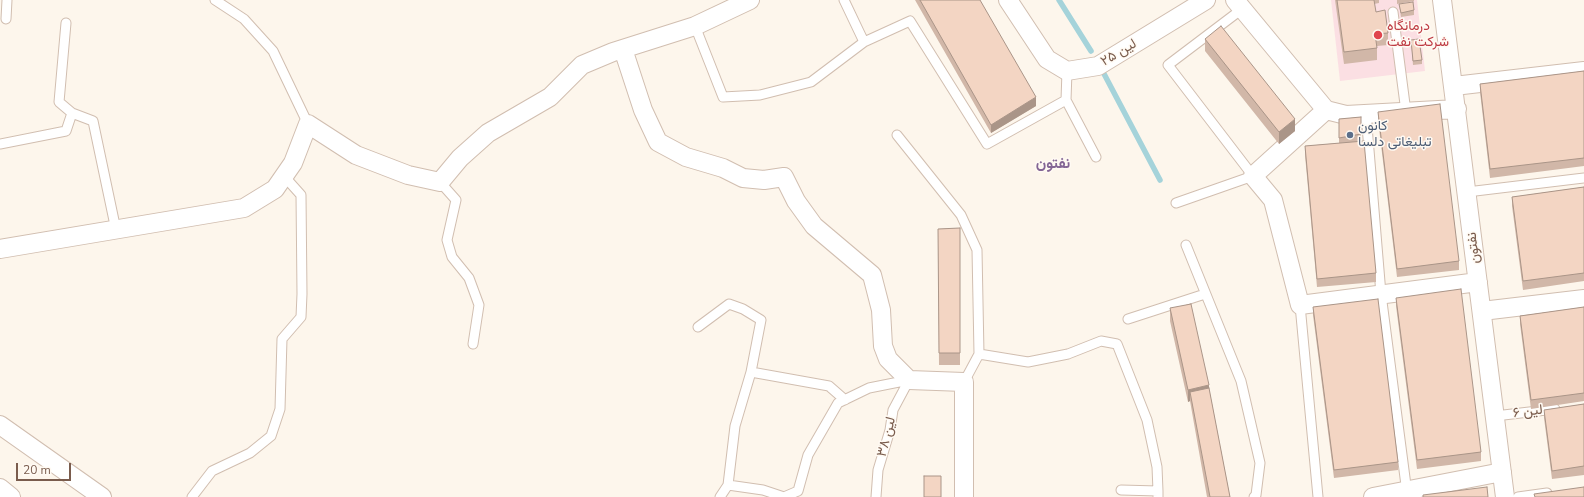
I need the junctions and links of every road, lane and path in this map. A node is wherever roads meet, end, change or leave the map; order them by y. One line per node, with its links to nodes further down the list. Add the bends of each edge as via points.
1 (7, 0): 10 (lane)
2 (215, 0): 24 (lane, via 244,18 273,51)
3 (750, 0): 12 (street)
4 (844, 0): 13 (lane)
5 (1008, 0): 15 (street, via 1047,59)
6 (1206, 0): 15 (street, لین ۲۵, via 1098,66)
7 (1442, 0): 17 (street, نفتون)
8 (1239, 4): 20 (street); 29 (lane, via 1168,64)
9 (1393, 12): 21 (lane)
10 (6, 19)
11 (66, 23): 22 (lane, via 59,102)
12 (695, 26): 13 (lane, via 723,97 760,95 811,82); 14 (street)
13 (864, 42): 18 (lane, via 910,21 987,144)
14 (623, 49): 31 (street, via 582,66 550,97 488,134 460,158); 48 (street, via 643,110 658,142 686,157 723,168 743,178 764,180 784,177 796,201 814,226 872,275 881,310 883,346 888,359)
15 (1067, 71): 18 (lane)
16 (1584, 71): 17 (street)
17 (1454, 86): 19 (street, نفتون)
18 (1066, 100): 27 (lane)
19 (1457, 109): 21 (street); 32 (street, نفتون)
20 (1326, 110): 23 (street, via 1346,115); 29 (street)
21 (1406, 112): 23 (street)
22 (72, 113): 26 (lane, via 66,131); 34 (lane, via 93,121)
23 (1366, 114): 39 (lane)
24 (308, 124): 28 (street, via 293,163); 31 (street, via 356,155 408,175)
25 (897, 135): 46 (lane, via 961,215 976,250)
26 (0, 144)
27 (1096, 157)
28 (284, 176): 34 (street, via 275,189 244,208); 63 (lane, via 301,195 302,294 301,317 282,339 280,409 271,436 250,453 212,471)
29 (1253, 176): 33 (lane); 41 (street, via 1273,200)
30 (1584, 178): 32 (lane)
31 (440, 182): 45 (lane, via 456,200 447,240 452,257 469,278 479,305)
32 (1468, 192): 37 (street, نفتون)
33 (1176, 203)
34 (116, 230): 36 (street)
35 (1186, 245): 38 (lane)
36 (0, 249)
37 (1478, 282): 39 (street); 42 (street, نفتون)
38 (1205, 294): 43 (lane); 67 (lane, via 1241,381 1260,463)
39 (1381, 294): 41 (street); 60 (lane)
40 (1584, 299): 42 (street)
41 (1300, 305): 68 (lane)
42 (1482, 311): 52 (street, نفتون)
43 (1128, 320)
44 (698, 327): 47 (lane, via 729,304 761,320)
45 (473, 344)
46 (979, 354): 49 (lane); 59 (lane, via 1028,362 1068,354 1100,341 1117,344 1147,420 1157,467)
47 (751, 372): 50 (lane, via 829,386); 55 (lane, via 735,426)
48 (909, 380): 49 (street); 50 (lane, via 868,388); 65 (lane, لین ۳۸, via 893,410 878,470)
49 (964, 382): 66 (street)
50 (845, 400): 55 (lane, via 838,403 808,455 798,491 784,497 763,490)
51 (1562, 408): 52 (lane, لین ۶)
52 (1495, 416): 54 (street, نفتون)
53 (0, 425): 62 (street)
54 (1502, 472): 60 (street); 70 (street, نفتون)
55 (728, 485): 64 (lane)
56 (0, 488): 61 (street)
57 (1121, 490): 59 (lane)
58 (1555, 492): 71 (lane)
59 (1158, 494)
60 (1407, 494): 69 (street)
61 (11, 497)
62 (102, 497)
63 (192, 497)
64 (720, 497)
65 (876, 497)
66 (964, 497)
67 (1254, 497)
68 (1318, 497)
69 (1373, 497)
70 (1505, 497)
71 (1518, 497)

